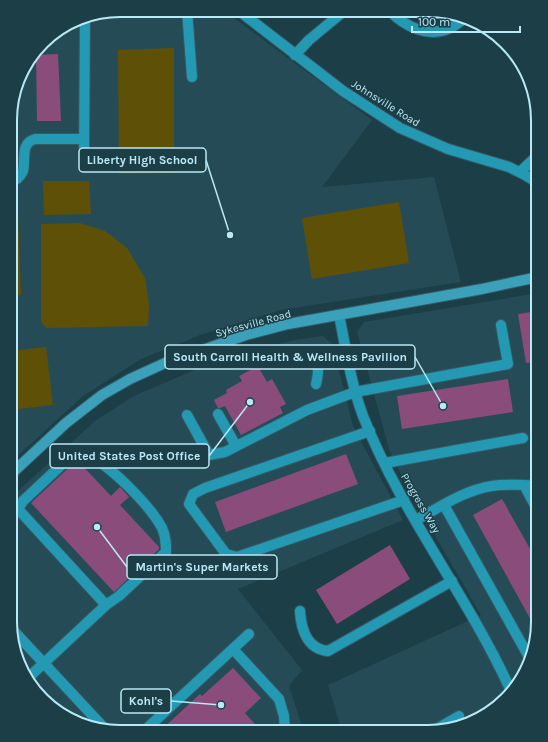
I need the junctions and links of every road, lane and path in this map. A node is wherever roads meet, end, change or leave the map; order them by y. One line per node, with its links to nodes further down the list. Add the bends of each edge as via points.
1 (188, 17): 8 (street)
2 (247, 17): 7 (street, Johnsville Road)
3 (337, 17): 7 (street)
4 (395, 17): 5 (street, via 409,26 424,31 449,28)
5 (459, 22)
6 (85, 23): 9 (street)
7 (295, 55): 12 (street, Johnsville Road, via 361,104 400,128 448,149)
8 (192, 77)
9 (84, 139): 10 (street); 13 (street, via 31,140 27,143 22,173)
10 (84, 158)
11 (531, 162): 12 (street)
12 (520, 172): 14 (street, Johnsville Road)
13 (17, 179)
14 (531, 179)
15 (531, 279): 16 (main road, Sykesville Road)
16 (339, 316): 20 (street, Progress Way); 27 (main road, Sykesville Road, via 288,324 246,335 165,363 130,379 88,405)
17 (501, 324): 20 (street, via 508,364)
18 (302, 362): 19 (street, via 311,359 317,365 319,372)
19 (316, 384)
20 (355, 392): 23 (street, Progress Way); 25 (street, via 307,410)
21 (218, 414): 25 (street)
22 (187, 415): 25 (street, via 209,456)
23 (370, 431): 26 (street, Progress Way); 31 (street, via 205,488 193,494 189,504 226,554 238,556)
24 (523, 438): 26 (street)
25 (236, 446)
26 (385, 463): 31 (street, Progress Way)
27 (17, 468)
28 (524, 485): 29 (street); 30 (street); 32 (street, via 481,488)
29 (531, 486)
30 (531, 498)
31 (404, 500): 33 (street, Progress Way)
32 (444, 505): 33 (street); 40 (street)
33 (416, 520): 34 (street, Progress Way)
34 (452, 581): 36 (street, via 328,651 318,648 303,633); 43 (street, Progress Way)
35 (106, 605): 35 (street, via 18,509 28,496 75,454 90,456 117,476 156,518 166,539 166,552); 41 (street)
36 (300, 611)
37 (249, 634): 39 (street)
38 (18, 635): 41 (street)
39 (233, 649): 47 (street); 48 (street, via 279,699)
40 (526, 654)
41 (44, 663): 42 (street); 45 (street)
42 (32, 675)
43 (508, 686)
44 (459, 716): 46 (street)
45 (99, 722)
46 (446, 723)
47 (151, 725)
48 (285, 725)

